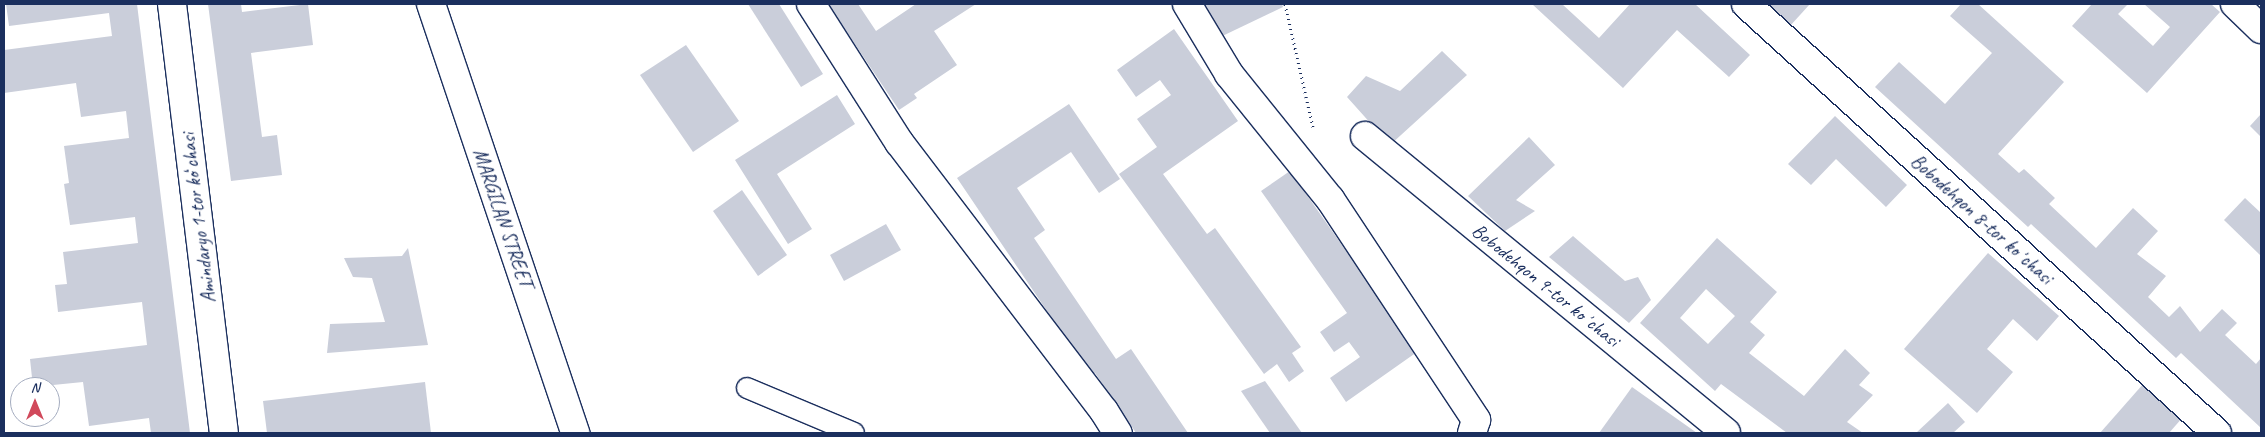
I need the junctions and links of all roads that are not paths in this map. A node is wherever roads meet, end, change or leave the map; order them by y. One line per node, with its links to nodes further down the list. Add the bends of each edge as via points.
1 (172, 4): 10 (street, Amindaryo 1-tor koʻchasi)
2 (431, 4): 11 (street, MARGILAN STREET)
3 (811, 4): 13 (street, via 899,142)
4 (1187, 4): 14 (street, via 1229,74 1335,207 1476,420)
5 (1746, 4): 16 (street, Bobodehqon 8-tor koʼchasi)
6 (2235, 4): 7 (street)
7 (2261, 29)
8 (1366, 136): 15 (street, Bobodehqon 9-tor koʼchasi)
9 (748, 388): 12 (lane)
10 (224, 433)
11 (575, 433)
12 (854, 433)
13 (1118, 433)
14 (1472, 433)
15 (1726, 433)
16 (2217, 433)

